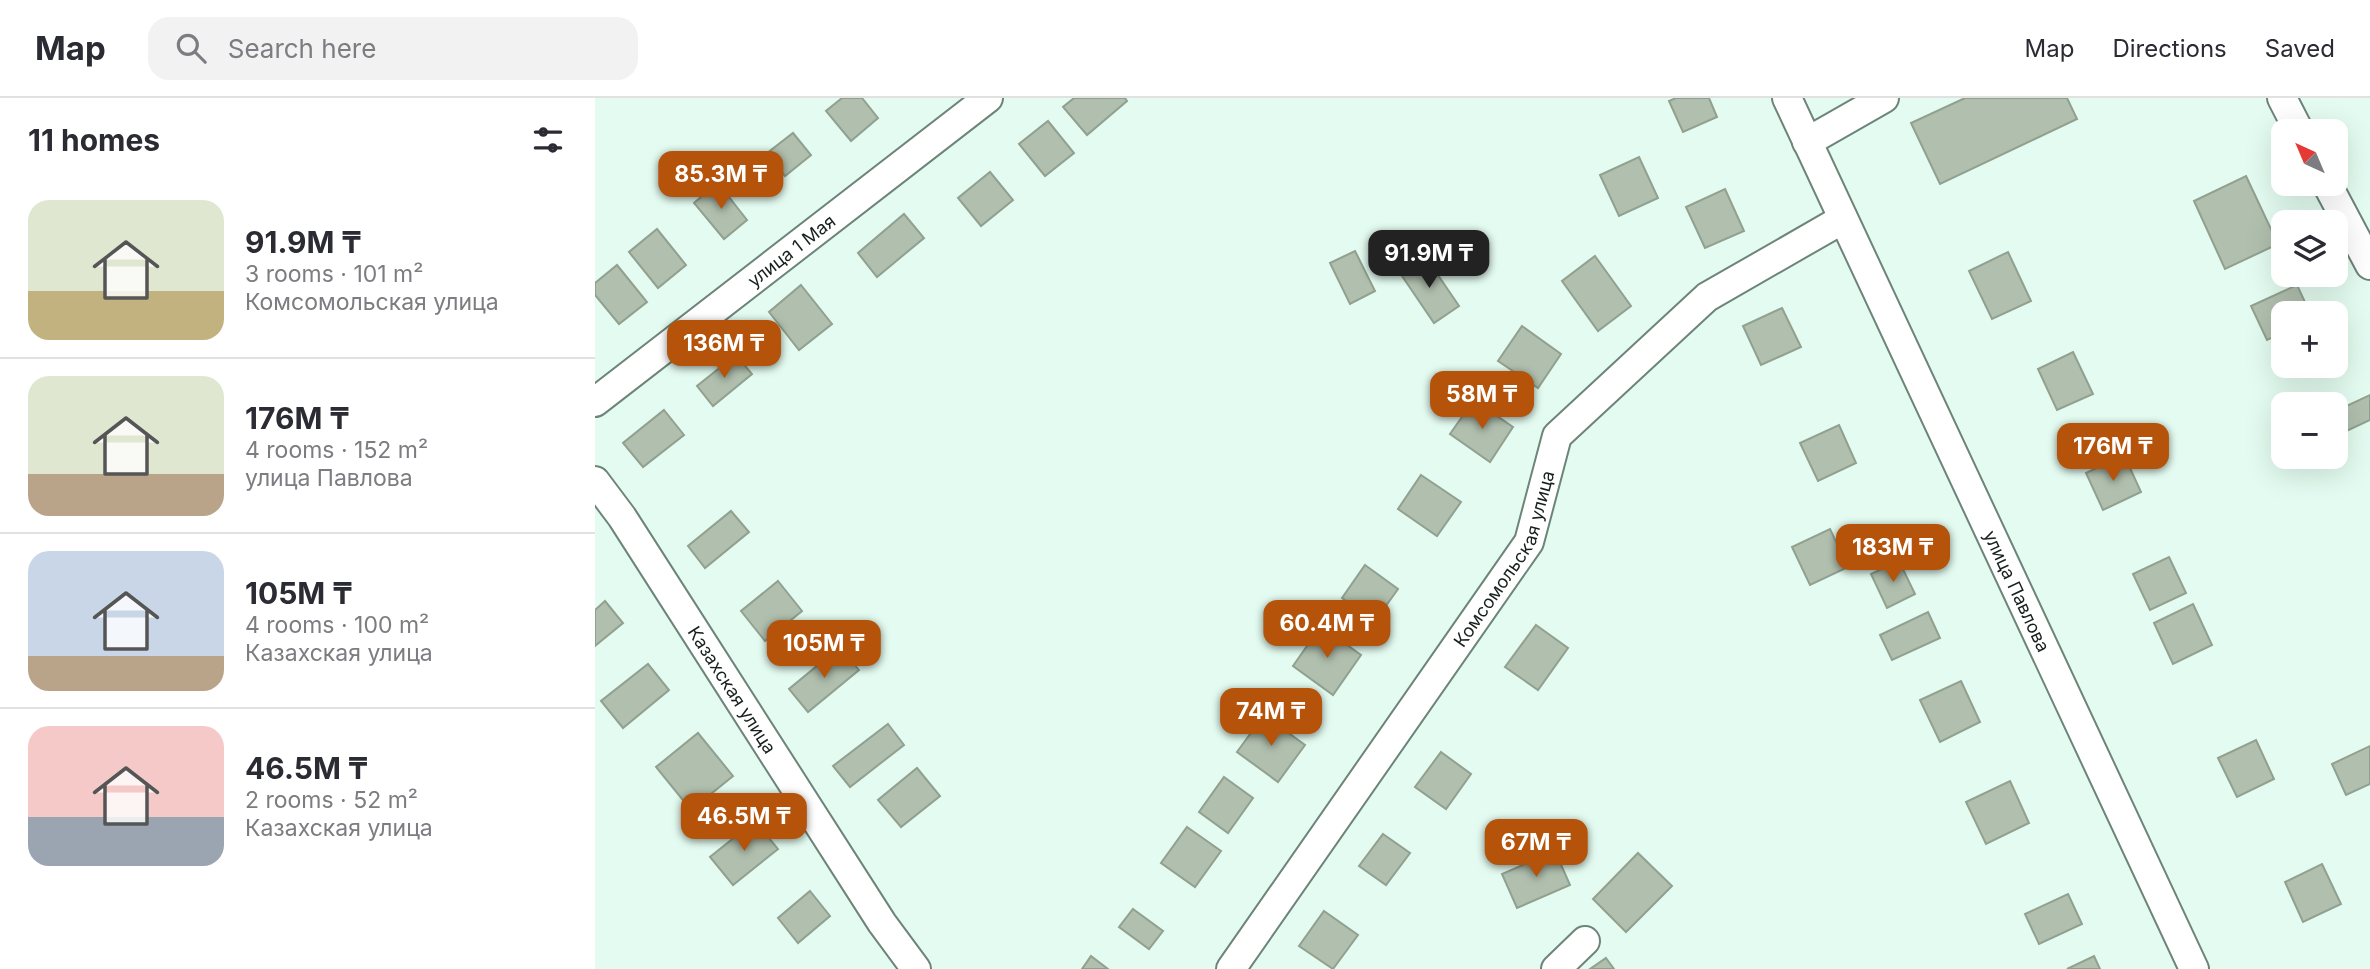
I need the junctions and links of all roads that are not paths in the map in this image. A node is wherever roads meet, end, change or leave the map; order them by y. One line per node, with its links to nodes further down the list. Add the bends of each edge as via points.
1 (988, 98): 10 (street, улица 1 Мая)
2 (1787, 98): 6 (street, улица Павлова)
3 (1884, 98): 6 (street)
4 (2282, 98): 5 (street)
5 (2293, 119)
6 (1807, 142): 8 (street, улица Павлова)
7 (2333, 196): 9 (street)
8 (1843, 219): 14 (street, Комсомольская улица, via 1707,297 1557,436 1529,542); 16 (street, улица Павлова)
9 (2370, 265)
10 (595, 402)
11 (595, 481): 13 (street, Казахская улица)
12 (1584, 941): 15 (street)
13 (916, 969)
14 (1231, 969)
15 (1556, 969)
16 (2194, 969)

